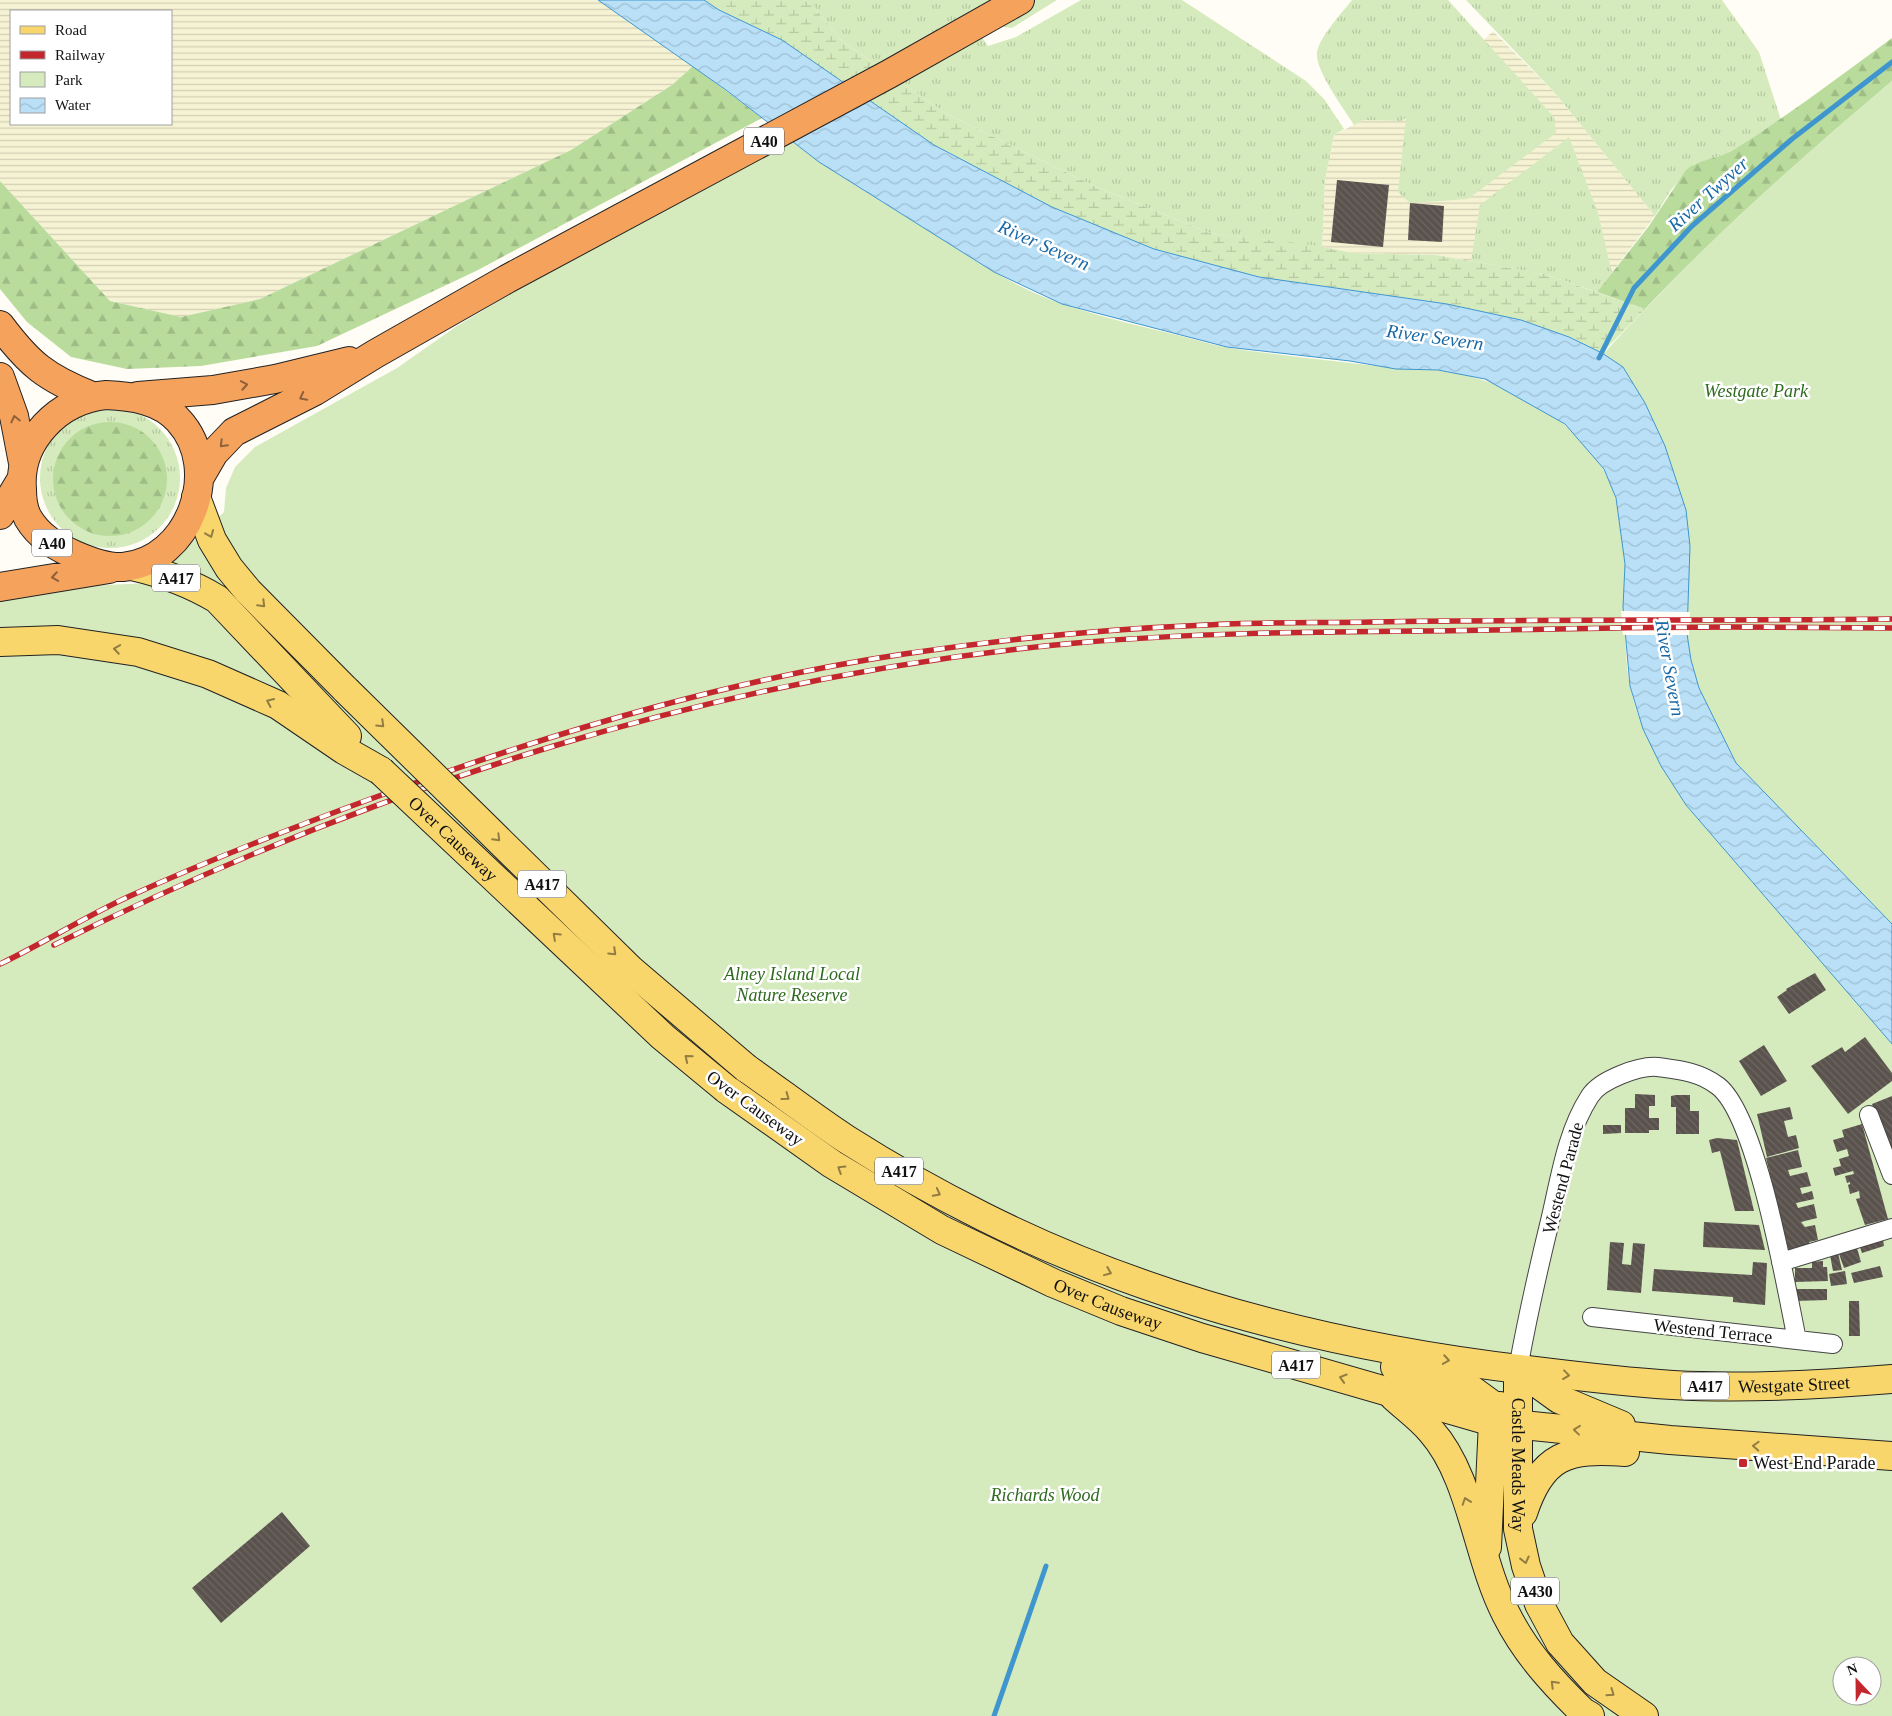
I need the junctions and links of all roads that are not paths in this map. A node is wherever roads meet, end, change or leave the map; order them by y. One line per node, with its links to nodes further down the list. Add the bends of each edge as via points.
1 (1020, 0): 3 (highway, A40)
2 (0, 325): 5 (highway, via 20,352 40,370 63,385)
3 (374, 354): 6 (highway, A40, one-way to 3, via 213,390 275,380); 8 (highway, A40, one-way to 8, via 315,390 234,432 214,452)
4 (0, 377): 7 (highway, one-way to 4, via 14,416)
5 (92, 396): 6 (highway, A40); 7 (highway, A40, via 65,408 46,423 32,442)
6 (135, 396): 8 (highway, A40, via 161,407 178,419 190,434 196,450)
7 (22, 472): 9 (highway, A40); 10 (highway, A40, via 22,504 39,533 57,547 80,558)
8 (198, 487): 10 (highway, A40, via 190,517 166,548 151,558); 15 (main road, Over Causeway / A417, one-way to 15, bridge, via 212,540 229,568 346,690 631,970 746,1068)
9 (0, 515)
10 (126, 566): 11 (highway, A40, one-way to 11); 13 (main road, A417, via 165,574 217,599)
11 (0, 587)
12 (0, 642): 13 (main road, one-way to 12, via 208,674 138,652 58,640)
13 (318, 720): 17 (main road, Over Causeway / A417, one-way to 13, bridge, via 726,1089 663,1037 381,771 344,750)
14 (1869, 1115): 16 (street)
15 (888, 1166): 17 (main road); 21 (main road, Over Causeway / A417, one-way to 21, via 983,1217 1063,1254 1211,1308)
16 (1892, 1175)
17 (873, 1189): 26 (main road, Over Causeway / A417, one-way to 17, via 1121,1311 1053,1283 942,1230)
18 (1892, 1228): 19 (street)
19 (1781, 1262): 22 (street, Westend Parade); 24 (street, Westend Parade, via 1740,1114 1719,1086 1689,1070 1651,1067 1620,1075 1592,1094 1573,1128)
20 (1592, 1317): 22 (street, Westend Terrace)
21 (1264, 1322): 24 (main road, Over Causeway / A417, one-way to 24, via 1398,1352); 27 (main road, A417, via 1296,1338 1468,1387)
22 (1797, 1340): 23 (street, Westend Terrace)
23 (1833, 1344)
24 (1518, 1369): 25 (main road, Westgate Street / A417, one-way to 25, via 1613,1380 1723,1386); 27 (main road, Castle Meads Way); 28 (main road, A417, via 1559,1399 1614,1422)
25 (1892, 1379)
26 (1389, 1393): 27 (main road, Over Causeway / A417); 32 (main road, Castle Meads Way / A430, one-way to 26, via 1449,1458 1431,1431)
27 (1504, 1418): 28 (main road, A417, one-way to 27); 31 (main road, Castle Meads Way / A430); 32 (main road, Castle Meads Way / A430)
28 (1670, 1440): 29 (main road, A417)
29 (1705, 1443): 30 (main road, A417, one-way to 29); 31 (main road, via 1685,1451 1593,1450 1557,1460 1546,1466 1536,1482)
30 (1892, 1456)
31 (1518, 1529): 34 (main road, Castle Meads Way / A430, one-way to 34, via 1526,1566 1540,1604 1560,1643 1595,1682)
32 (1487, 1564): 33 (main road, Castle Meads Way / A430, one-way to 32, via 1547,1677 1527,1648 1505,1613)
33 (1590, 1716)
34 (1644, 1716)

